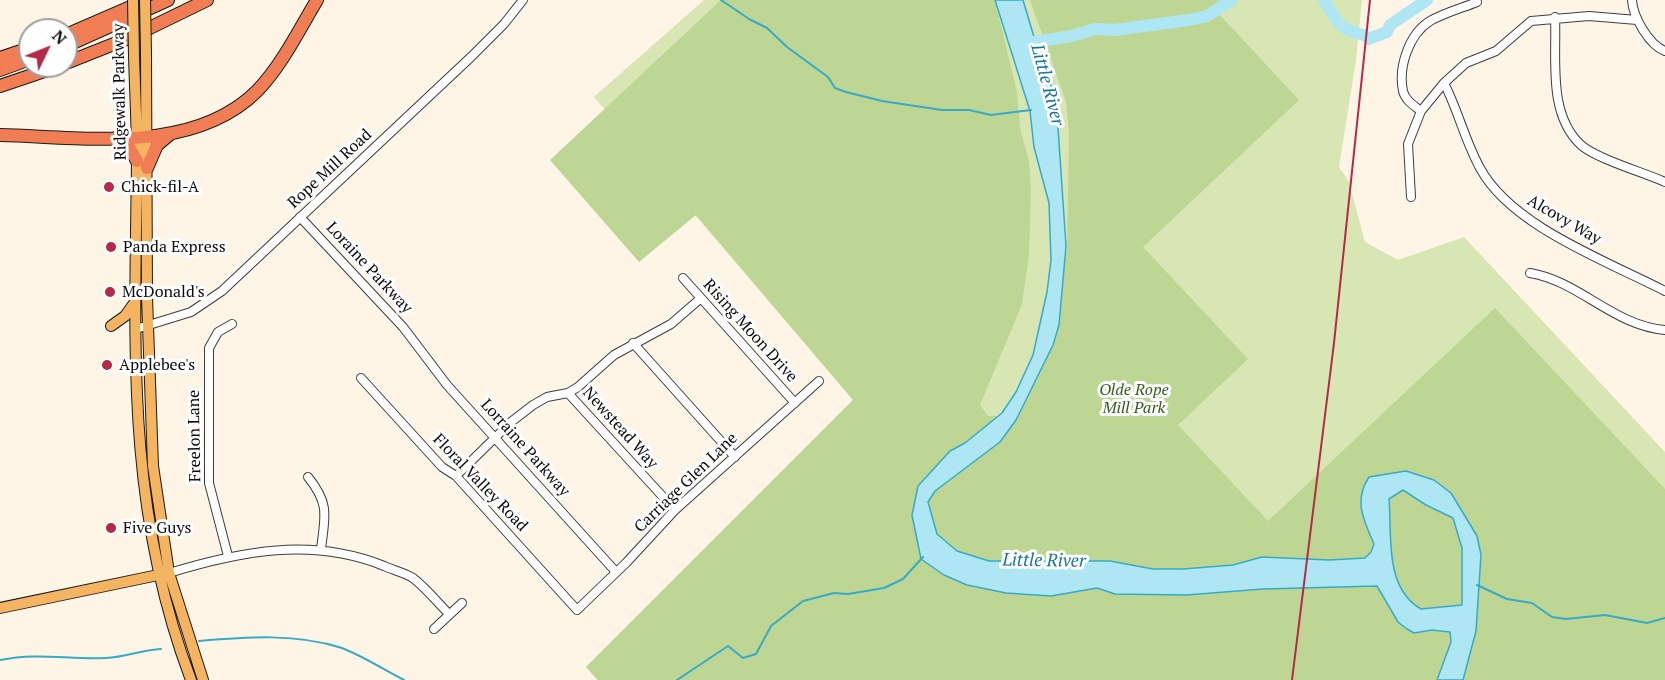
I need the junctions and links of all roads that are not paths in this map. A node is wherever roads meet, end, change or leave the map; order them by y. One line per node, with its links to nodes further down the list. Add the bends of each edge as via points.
1 (133, 0): 27 (main road, Ridgewalk Parkway, bridge)
2 (146, 0): 11 (highway); 27 (main road, Ridgewalk Parkway, bridge)
3 (168, 0): 12 (highway)
4 (207, 0): 16 (highway)
5 (317, 0): 25 (highway, via 257,91 219,119 197,129)
6 (523, 0): 32 (street, Rope Mill Road, via 488,40)
7 (1632, 0): 10 (street)
8 (1477, 2): 24 (street, via 1431,21 1409,45 1403,92 1408,102)
9 (1556, 17): 10 (street); 22 (street, via 1530,21 1496,51 1466,63); 30 (street, via 1555,76 1569,128 1581,145)
10 (1637, 20): 13 (street)
11 (78, 30)
12 (78, 41)
13 (1665, 51)
14 (18, 52): 15 (highway)
15 (0, 58)
16 (78, 58)
17 (18, 63): 18 (highway)
18 (0, 70)
19 (18, 75): 21 (highway)
20 (24, 78): 23 (highway)
21 (0, 79)
22 (1444, 83): 24 (street); 35 (street, Alcovy Way, via 1479,167 1504,200 1528,220)
23 (0, 86)
24 (1421, 111): 31 (street, via 1408,144)
25 (170, 134): 27 (highway); 29 (highway)
26 (0, 135): 28 (highway)
27 (142, 136): 28 (highway); 29 (main road, Ridgewalk Parkway)
28 (114, 137): 29 (highway, via 129,147)
29 (142, 164): 37 (main road, Ridgewalk Parkway); 40 (main road, Ridgewalk Parkway)
30 (1665, 182)
31 (1411, 197)
32 (300, 217): 40 (street, Rope Mill Road, via 212,299 191,312); 43 (street, Loraine Parkway)
33 (1530, 273): 42 (street, via 1548,276 1640,327)
34 (683, 278): 36 (street, Rising Moon Drive)
35 (1665, 291)
36 (701, 298): 44 (street, via 670,324); 48 (street, Rising Moon Drive)
37 (135, 302): 39 (main road); 41 (main road, Ridgewalk Parkway)
38 (232, 324): 55 (street, Freelon Lane, via 218,332 209,348 209,483)
39 (111, 326)
40 (147, 326): 41 (street, Rope Mill Road); 57 (main road, Ridgewalk Parkway, via 153,466)
41 (136, 329): 57 (main road, Ridgewalk Parkway, via 140,466)
42 (1665, 330)
43 (414, 341): 49 (street, Lorraine Parkway, via 447,385)
44 (633, 343): 47 (street); 50 (street)
45 (361, 378): 51 (street, Floral Valley Road, via 442,466)
46 (819, 381): 48 (street, Carriage Glen Lane)
47 (568, 393): 49 (street, via 547,397 533,405); 53 (street, Newstead Way)
48 (795, 403): 50 (street, Carriage Glen Lane)
49 (496, 437): 51 (street); 56 (street, Lorraine Parkway)
50 (735, 457): 53 (street, Carriage Glen Lane)
51 (456, 476): 60 (street, Floral Valley Road)
52 (308, 477): 54 (street, via 322,494 325,514)
53 (675, 510): 56 (street, Carriage Glen Lane)
54 (321, 549): 55 (street, via 272,549); 61 (street, via 365,558 413,578)
55 (228, 556): 57 (street)
56 (616, 572): 60 (street, Carriage Glen Lane)
57 (164, 573): 59 (main road); 63 (main road, Ridgewalk Parkway); 64 (main road, Ridgewalk Parkway)
58 (462, 603): 61 (street)
59 (0, 608)
60 (577, 610)
61 (449, 614): 62 (street)
62 (434, 629)
63 (191, 680)
64 (203, 680)

